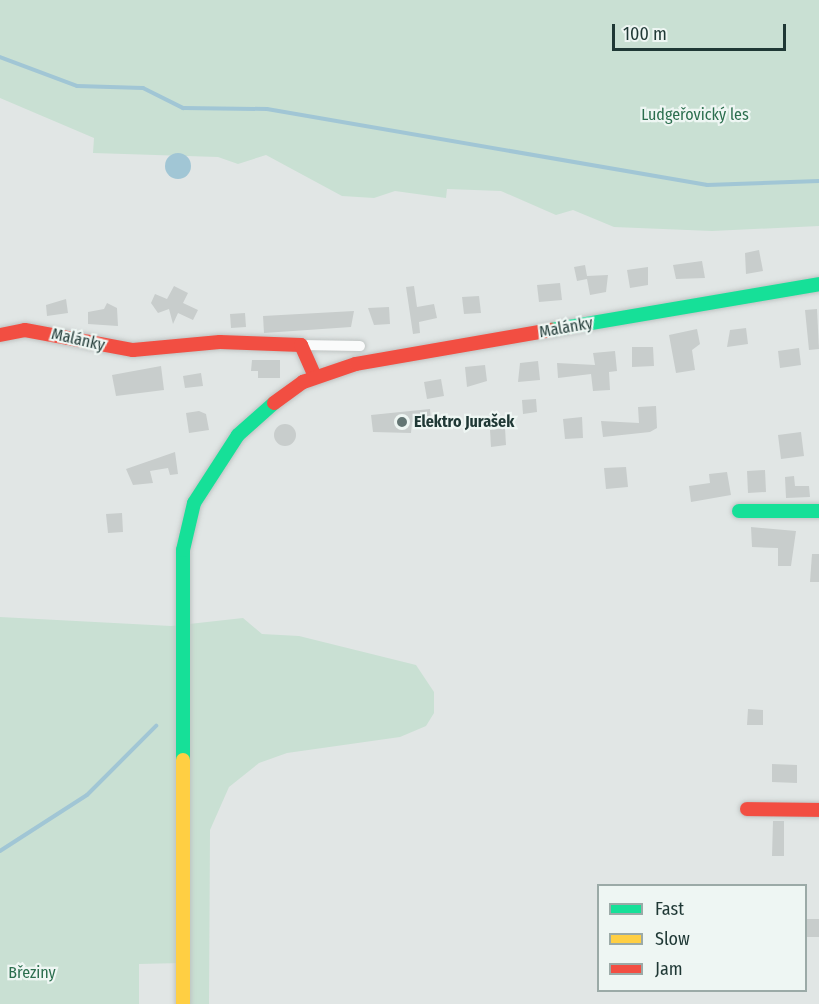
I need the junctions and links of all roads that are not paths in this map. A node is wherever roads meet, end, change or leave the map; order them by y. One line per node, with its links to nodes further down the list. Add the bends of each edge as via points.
1 (819, 284): 5 (street, Malánky, via 392,357)
2 (0, 335): 3 (street, Malánky, via 25,330 133,350 220,342)
3 (301, 345): 4 (street); 5 (street)
4 (360, 346)
5 (315, 377): 10 (street, Malánky, via 262,411 212,470 186,531 181,596)
6 (740, 511): 7 (street)
7 (819, 511)
8 (747, 809): 9 (street)
9 (819, 810)
10 (183, 1004)

